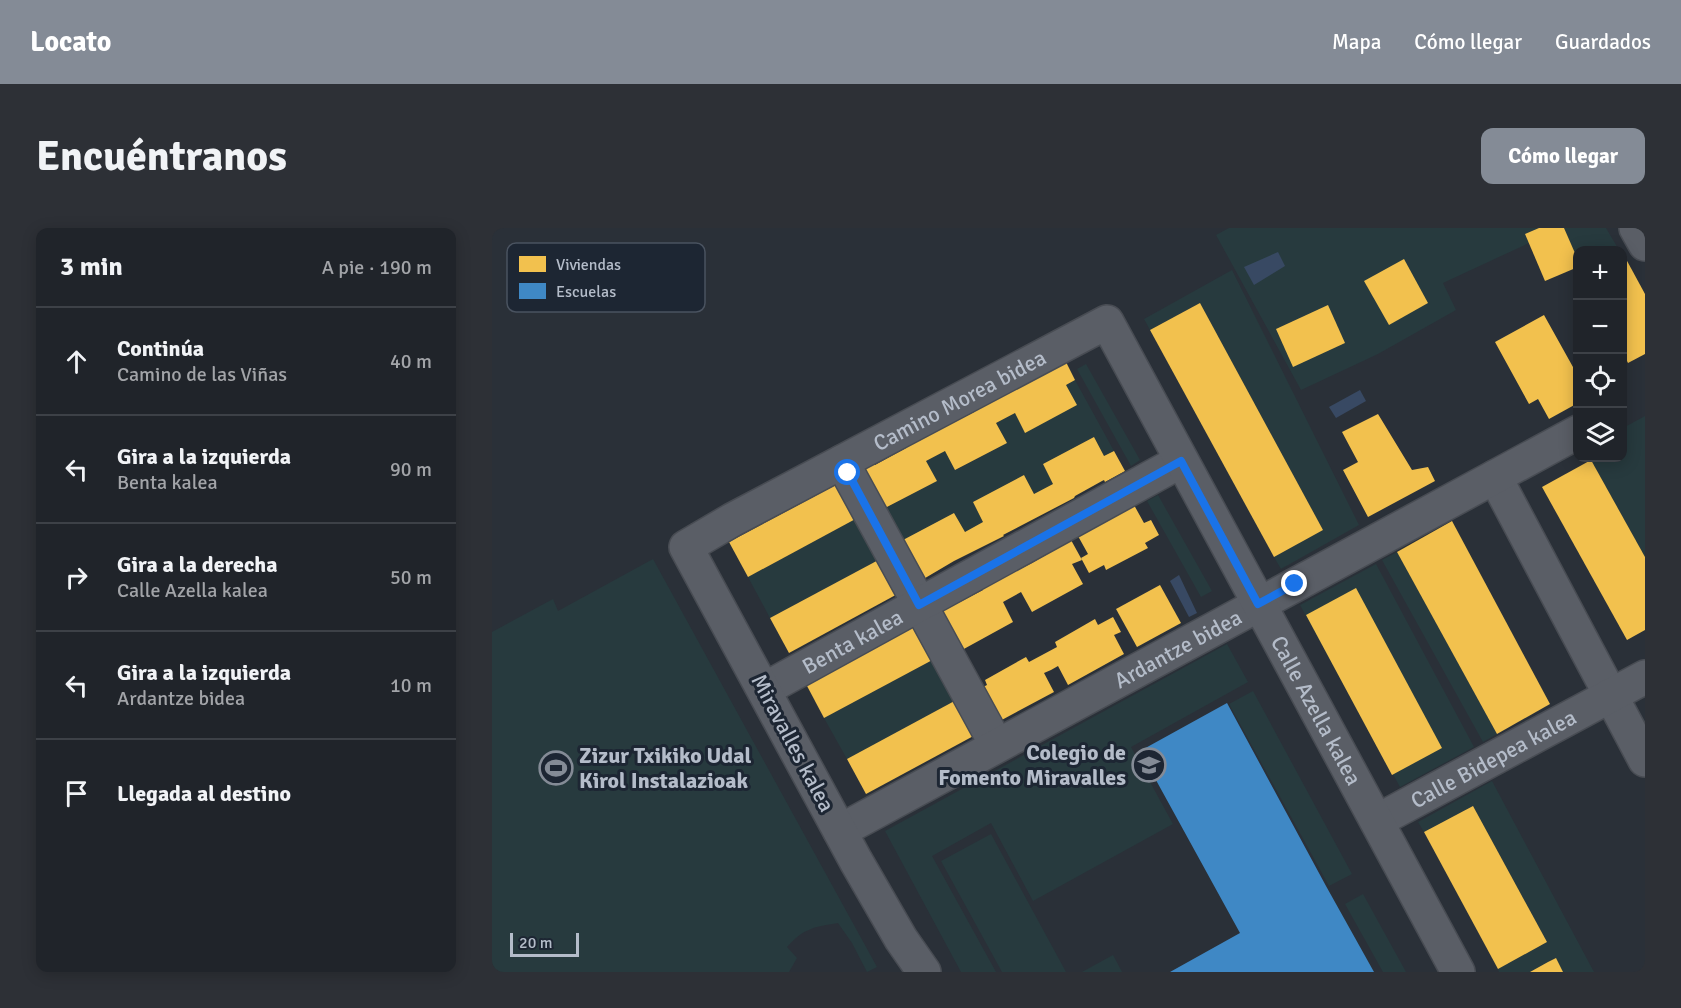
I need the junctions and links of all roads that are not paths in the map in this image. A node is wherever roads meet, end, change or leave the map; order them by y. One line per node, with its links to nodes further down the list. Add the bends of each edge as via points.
1 (1636, 228): 2 (street)
2 (1645, 244)
3 (1107, 322): 5 (street, Calle Azella kalea); 6 (street, Camino Morea bidea)
4 (1573, 435): 7 (street, Ardantze bidea)
5 (1181, 461): 9 (street, Calle Azella kalea); 10 (street, Benta kalea)
6 (842, 462): 8 (street, Camino Morea bidea); 10 (street)
7 (1495, 477): 9 (street, Ardantze bidea); 13 (street)
8 (686, 546): 17 (street, Miravalles kalea)
9 (1258, 604): 16 (street, Calle Azella kalea); 17 (street, Ardantze bidea)
10 (919, 605): 12 (street, Benta kalea); 14 (street)
11 (1645, 677): 13 (street, Calle Bidepea kalea)
12 (776, 683)
13 (1610, 695): 15 (street); 16 (street, Calle Bidepea kalea)
14 (991, 735)
15 (1645, 760)
16 (1377, 821): 21 (street, Calle Azella kalea)
17 (840, 831): 18 (street, Miravalles kalea)
18 (902, 939): 19 (street, Miravalles kalea); 20 (street, Miravalles kalea)
19 (911, 972)
20 (924, 972)
21 (1458, 972)

